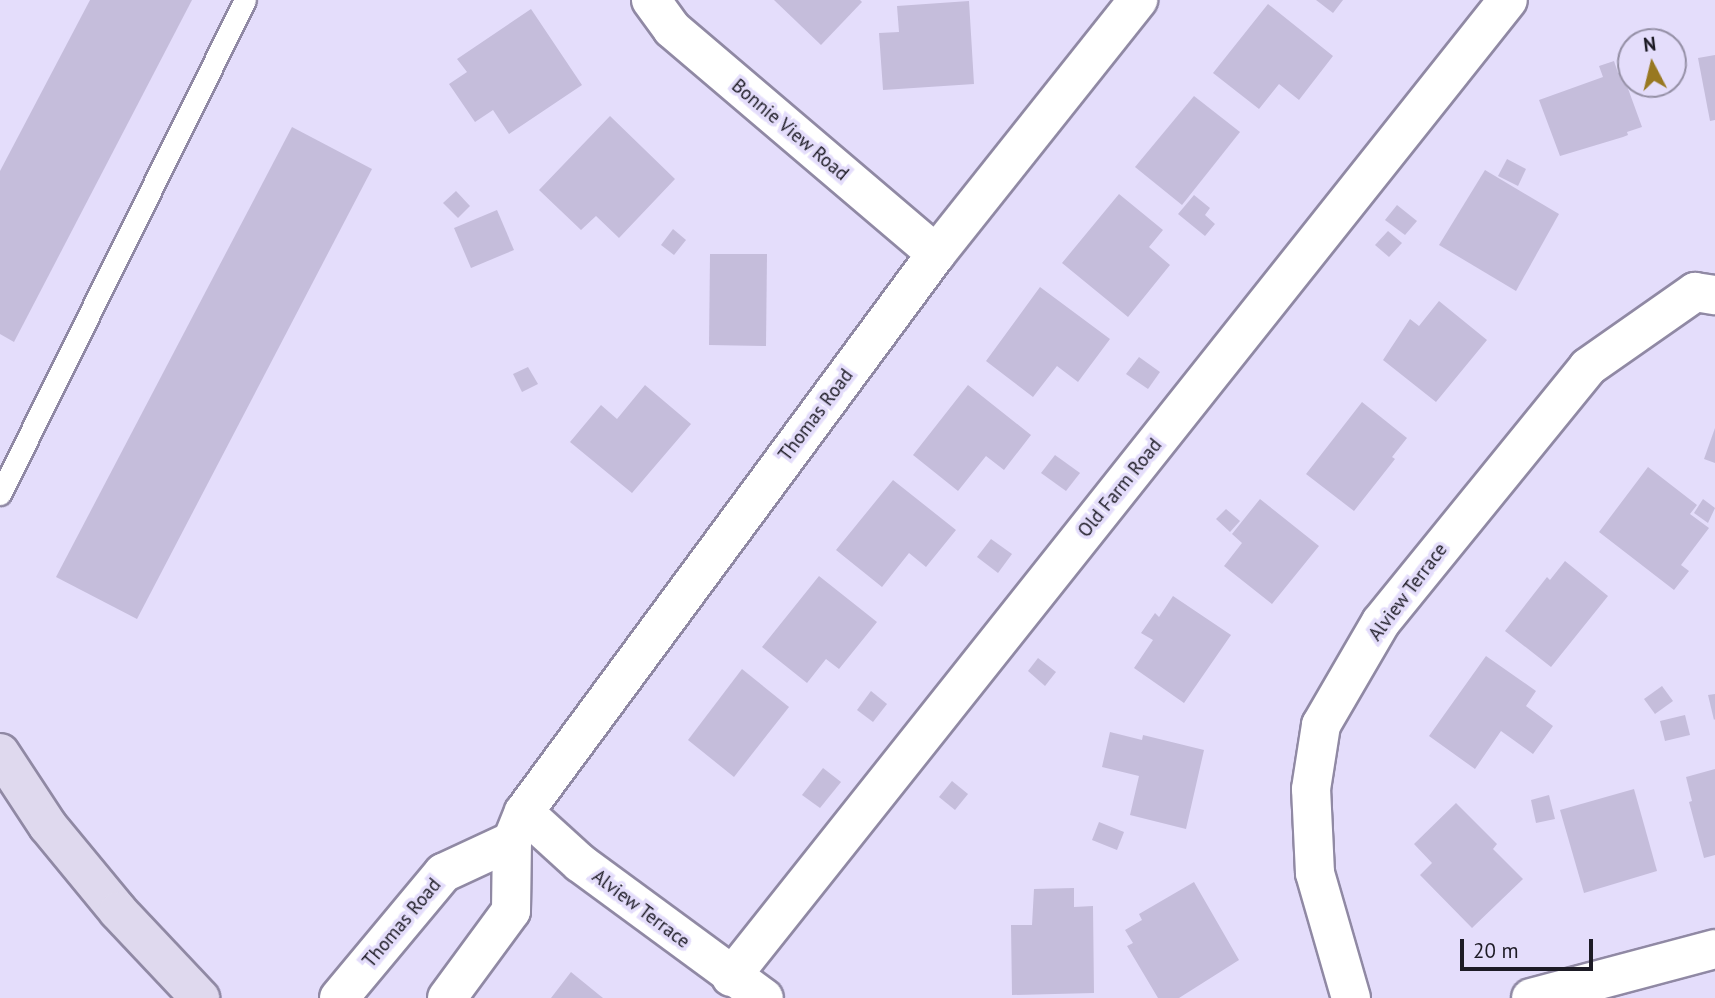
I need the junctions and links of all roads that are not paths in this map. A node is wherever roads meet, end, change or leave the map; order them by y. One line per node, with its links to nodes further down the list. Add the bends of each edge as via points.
1 (245, 0): 7 (lane)
2 (651, 0): 5 (street, Bonnie View Road, via 671,29)
3 (1138, 0): 5 (street, Thomas Road)
4 (1508, 0): 11 (street, Old Farm Road)
5 (936, 254): 9 (street, Thomas Road)
6 (1715, 295): 16 (street, Alview Terrace, via 1695,292 1588,367 1381,622 1321,725 1311,789 1315,873)
7 (0, 494)
8 (0, 753): 12 (main road, via 48,826 118,911)
9 (518, 827): 11 (street, Alview Terrace, via 580,863); 13 (street, Thomas Road, via 443,873); 14 (street, via 511,911)
10 (1715, 948): 17 (street)
11 (731, 977): 15 (street, Alview Terrace)
12 (200, 998)
13 (339, 998)
14 (447, 998)
15 (764, 998)
16 (1351, 998)
17 (1531, 998)

